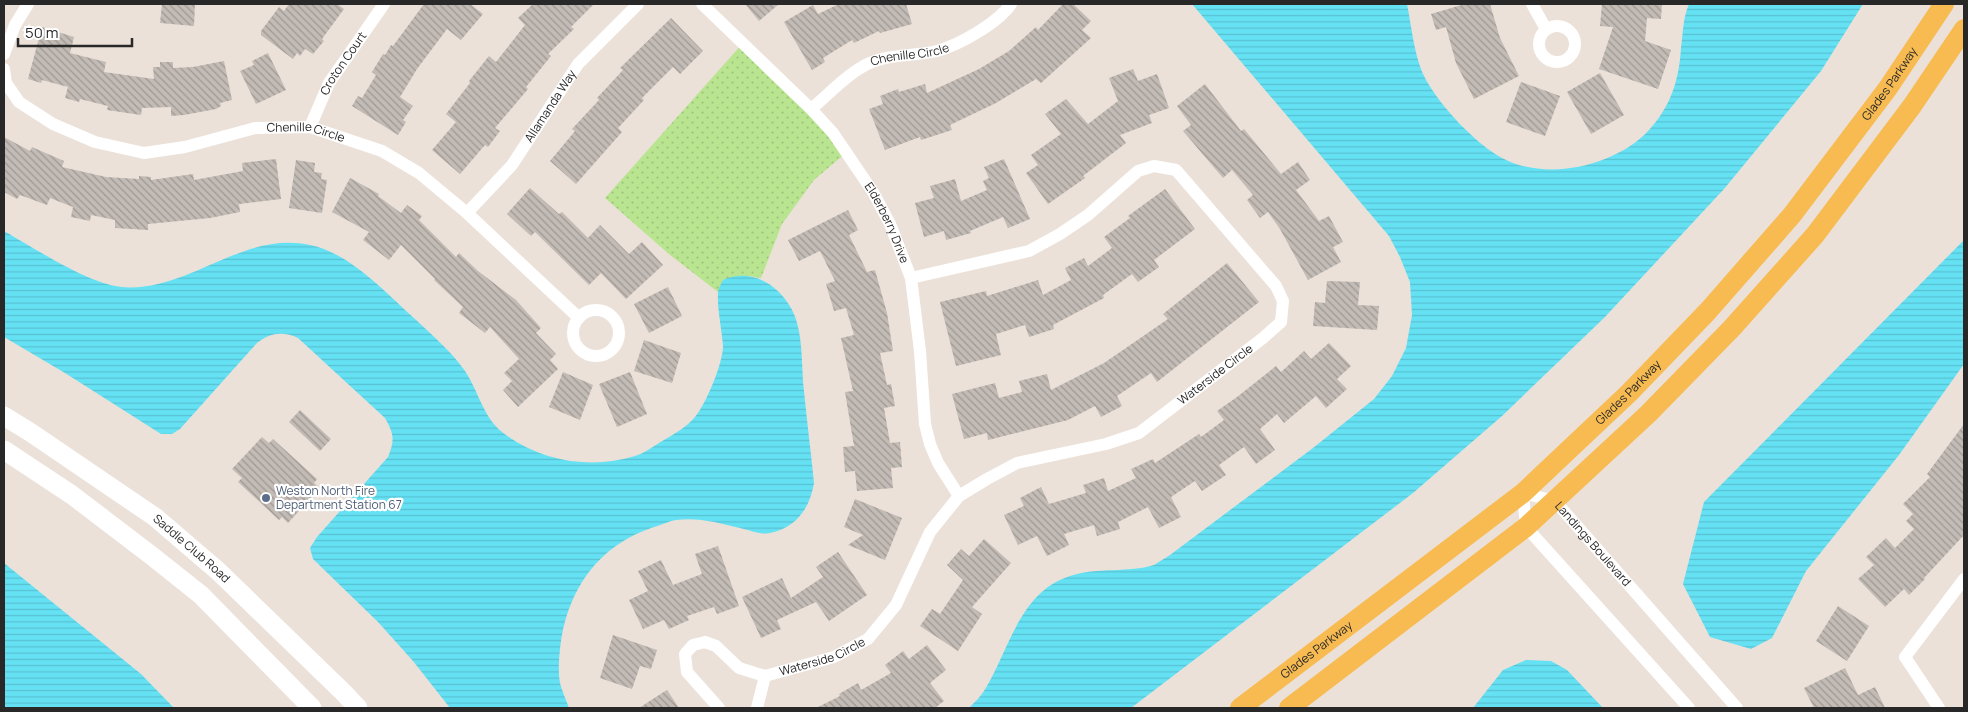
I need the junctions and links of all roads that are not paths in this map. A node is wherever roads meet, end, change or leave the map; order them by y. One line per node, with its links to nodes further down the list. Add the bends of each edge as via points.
1 (28, 4): 10 (street, via 15,25)
2 (384, 4): 13 (street, Croton Court, via 329,84)
3 (638, 4): 14 (street, Allamanda Way, via 578,64 512,165)
4 (702, 4): 12 (street, Elderberry Drive)
5 (1011, 4): 12 (street, Chenille Circle, via 989,24 937,51 892,56 862,66)
6 (1532, 4): 8 (street)
7 (1944, 4): 19 (main road, Glades Parkway, via 1888,88 1792,215 1708,311 1636,386)
8 (1546, 29)
9 (1964, 29): 21 (main road, via 1912,106 1815,235 1732,328 1648,414)
10 (4, 54)
11 (4, 68): 13 (street, Chenille Circle, via 6,83 20,102 53,124 94,142 144,153 185,147 255,128)
12 (811, 109): 15 (street, Elderberry Drive, via 838,139 873,192 890,224)
13 (310, 127): 14 (street, Chenille Circle, via 382,151 419,173)
14 (467, 213): 16 (street, Chenille Circle)
15 (911, 278): 20 (street, Elderberry Drive, via 930,444); 20 (street, Waterside Circle, via 1029,251 1088,215 1138,171 1154,166 1176,170 1276,286 1283,301 1281,322 1139,433 1106,444 1018,463)
16 (579, 318)
17 (4, 416): 26 (street, Saddle Club Road, via 155,517 218,570)
18 (4, 450): 25 (street, via 72,496 201,595)
19 (1523, 493): 21 (street, Landings Boulevard); 22 (street); 29 (main road, Glades Parkway)
20 (959, 496): 24 (street, Waterside Circle, via 930,532 896,605 868,639 834,658)
21 (1554, 501): 22 (main road); 32 (street, Landings Boulevard)
22 (1526, 527): 30 (main road); 31 (street)
23 (1964, 579): 33 (street, via 1905,657)
24 (765, 676): 27 (street, Waterside Circle, via 739,668 716,646 705,642 693,645 685,654 687,672); 28 (street, Waterside Circle)
25 (312, 708)
26 (358, 708)
27 (719, 708)
28 (757, 708)
29 (1240, 708)
30 (1289, 708)
31 (1690, 708)
32 (1737, 708)
33 (1939, 708)

